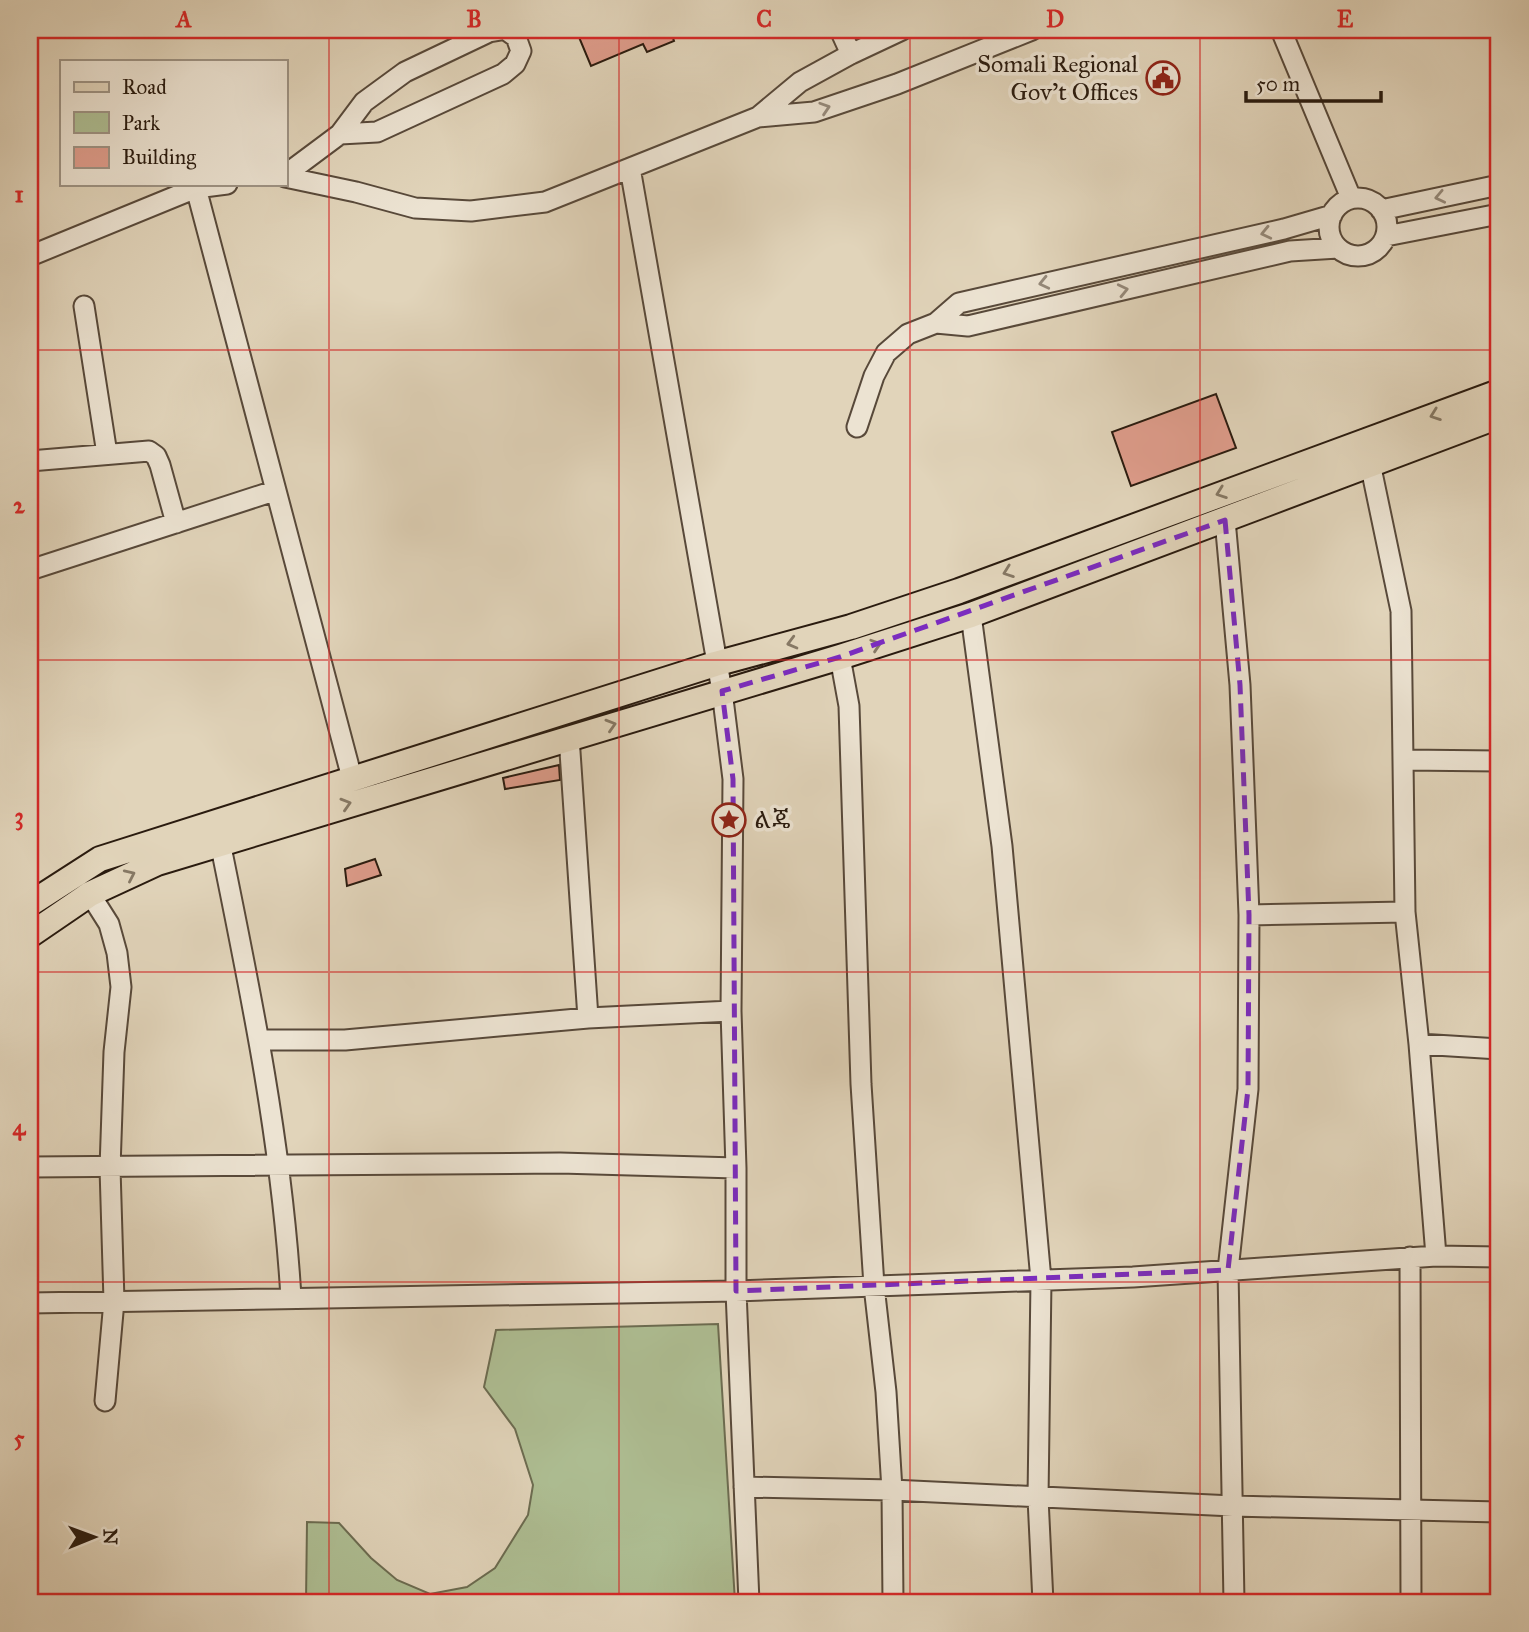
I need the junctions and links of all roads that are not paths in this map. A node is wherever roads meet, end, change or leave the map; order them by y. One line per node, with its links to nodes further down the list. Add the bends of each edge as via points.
1 (504, 30): 8 (street, via 489,32 404,72 365,102); 8 (street, via 516,37 521,51 503,74 377,132)
2 (840, 30): 6 (street)
3 (902, 30): 6 (street)
4 (1032, 30): 7 (street, one-way to 4, via 814,112)
5 (1281, 30): 15 (street)
6 (851, 54): 7 (street, via 800,82)
7 (758, 117): 9 (street)
8 (340, 134): 10 (street)
9 (630, 168): 11 (street, via 545,202 471,211 415,208); 36 (street)
10 (287, 174)
11 (287, 176)
12 (1499, 185): 16 (street, one-way to 16)
13 (212, 186): 14 (street)
14 (196, 188): 21 (street); 30 (street)
15 (1351, 198): 16 (street, via 1364,198); 18 (street)
16 (1381, 210): 19 (street, via 1388,226)
17 (1499, 214): 19 (street)
18 (1332, 215): 20 (street, via 1329,228); 23 (street, one-way to 23, via 959,303)
19 (1386, 236): 20 (street, via 1377,250 1365,256 1352,256)
20 (1338, 248): 23 (street, one-way to 20, via 968,326 1290,251)
21 (30, 256)
22 (84, 306): 27 (street)
23 (936, 323): 26 (street, via 908,334 886,352)
24 (1499, 392): 36 (main road, one-way to 36, via 959,591 851,627)
25 (1499, 416): 29 (main road)
26 (857, 427)
27 (107, 454): 28 (street); 32 (street, via 149,451 156,456)
28 (30, 461)
29 (1370, 463): 31 (main road); 39 (street, via 1401,611)
30 (274, 491): 32 (street); 41 (street)
31 (1225, 520): 34 (main road); 46 (street, via 1240,685)
32 (176, 523): 33 (street)
33 (30, 570)
34 (971, 615): 35 (main road, one-way to 34); 61 (street, via 1002,846)
35 (840, 657): 37 (main road); 62 (street, via 849,706 860,1056)
36 (715, 664): 37 (street); 41 (main road)
37 (722, 691): 38 (main road, one-way to 37); 48 (street, via 733,779)
38 (569, 737): 42 (main road, one-way to 38); 49 (street)
39 (1404, 760): 40 (street); 45 (street)
40 (1499, 761)
41 (352, 778): 44 (main road, via 100,859)
42 (220, 842): 43 (main road, one-way to 42, via 157,863); 50 (street)
43 (90, 894): 47 (main road); 55 (street, via 109,925 121,988)
44 (30, 904)
45 (1405, 912): 46 (street); 51 (street)
46 (1249, 915): 60 (street, via 1248,1089)
47 (30, 935)
48 (731, 1011): 49 (street); 56 (street)
49 (588, 1018): 50 (street, via 345,1040)
50 (260, 1040): 53 (street)
51 (1419, 1044): 52 (street); 57 (street)
52 (1499, 1049)
53 (280, 1166): 55 (street); 56 (street, via 560,1163); 64 (street)
54 (30, 1167): 55 (street)
55 (110, 1168): 65 (street)
56 (736, 1168): 63 (street)
57 (1436, 1256): 58 (street); 59 (street)
58 (1410, 1257): 60 (street); 72 (street)
59 (1499, 1257)
60 (1228, 1270): 61 (street); 71 (street)
61 (1041, 1280): 62 (street); 70 (street)
62 (874, 1286): 63 (street); 69 (street)
63 (736, 1291): 64 (street); 68 (street)
64 (291, 1298): 65 (street)
65 (114, 1301): 66 (street); 67 (street)
66 (30, 1303)
67 (105, 1401)
68 (744, 1487): 69 (street); 74 (street)
69 (892, 1490): 70 (street); 75 (street)
70 (1038, 1498): 71 (street); 76 (street)
71 (1233, 1506): 72 (street); 77 (street)
72 (1412, 1510): 73 (street); 78 (street)
73 (1499, 1512)
74 (749, 1602)
75 (894, 1602)
76 (1043, 1602)
77 (1234, 1602)
78 (1411, 1602)

